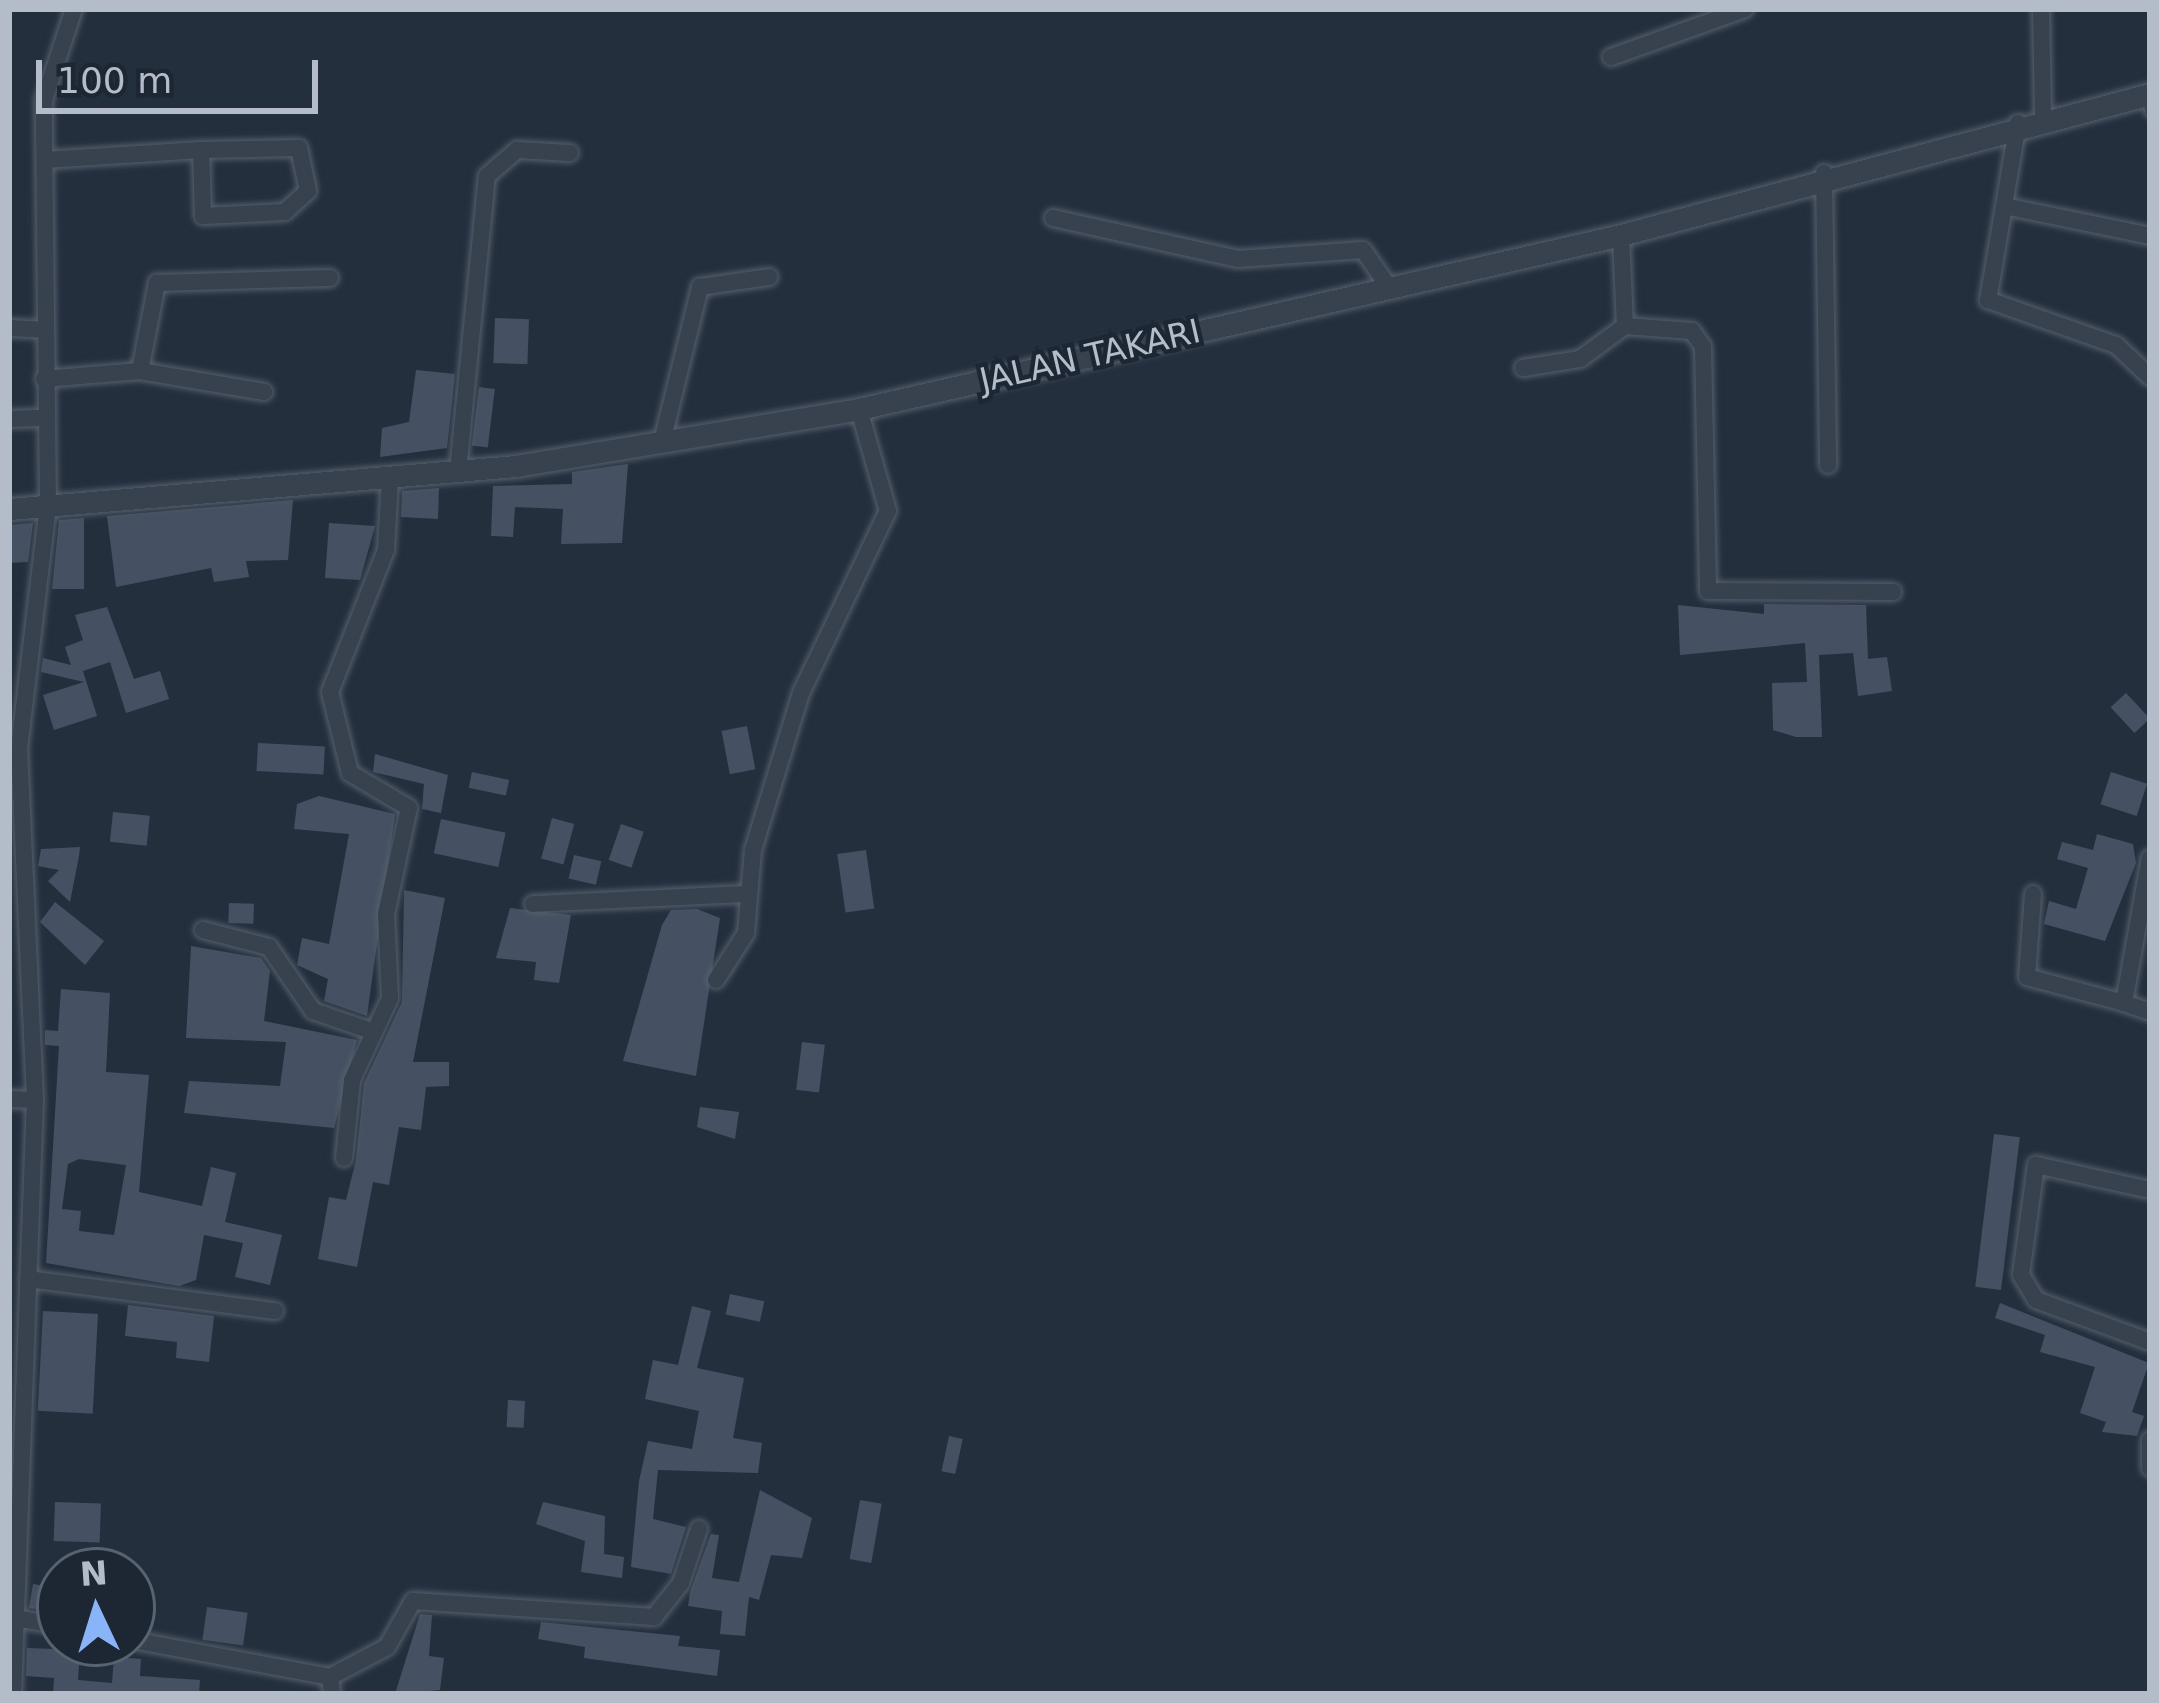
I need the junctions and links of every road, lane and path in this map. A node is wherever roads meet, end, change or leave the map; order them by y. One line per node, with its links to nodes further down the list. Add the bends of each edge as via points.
1 (74, 9): 10 (street, via 47,74)
2 (1745, 9): 4 (street)
3 (2041, 9): 6 (street)
4 (1611, 57)
5 (2149, 100): 6 (street, JALAN TAKARI)
6 (2043, 114): 7 (street, JALAN TAKARI)
7 (2018, 122): 11 (street, JALAN TAKARI); 12 (street)
8 (201, 150): 8 (street, via 299,148 308,191 285,212 203,217); 10 (street)
9 (570, 153): 32 (street, via 518,150 488,176)
10 (44, 160): 21 (street)
11 (1824, 172): 14 (street, JALAN TAKARI); 31 (street)
12 (2009, 206): 15 (street); 24 (street, via 1988,300 2116,345)
13 (1053, 218): 18 (street, via 1238,259 1363,250)
14 (1621, 235): 18 (street, JALAN TAKARI); 19 (street)
15 (2150, 236)
16 (770, 277): 30 (street, via 700,287)
17 (331, 278): 23 (street, via 157,283)
18 (1388, 286): 27 (street, JALAN TAKARI)
19 (1625, 326): 22 (street, via 1580,359); 36 (street, via 1692,331 1703,347 1708,591)
20 (9, 328): 21 (street)
21 (44, 330): 25 (street)
22 (1523, 368)
23 (140, 370): 25 (street); 26 (street)
24 (2150, 377)
25 (44, 379): 28 (street)
26 (264, 392)
27 (859, 409): 30 (street, JALAN TAKARI); 38 (street, via 888,511 801,693)
28 (47, 418): 29 (street); 34 (street)
29 (9, 419)
30 (662, 442): 32 (street, JALAN TAKARI)
31 (1828, 465)
32 (458, 471): 33 (street, JALAN TAKARI)
33 (390, 479): 34 (street, JALAN TAKARI); 46 (street, via 381,567 330,692 350,773 409,808 386,914 390,998)
34 (48, 506): 35 (street, JALAN TAKARI); 48 (street, via 19,748)
35 (9, 509)
36 (1893, 592)
37 (2150, 858): 39 (street)
38 (747, 894): 41 (street); 43 (street, via 746,933)
39 (2147, 894): 44 (street)
40 (2033, 895): 44 (street, via 2027,977)
41 (533, 904)
42 (203, 930): 46 (street, via 269,947 313,1011)
43 (716, 980)
44 (2124, 1003): 45 (street)
45 (2150, 1012)
46 (374, 1032): 49 (street, via 352,1080)
47 (9, 1099): 48 (street)
48 (34, 1100): 51 (street)
49 (344, 1158)
50 (2150, 1190): 53 (street, via 2036,1165 2021,1275 2036,1300)
51 (28, 1279): 52 (street); 57 (street)
52 (275, 1311)
53 (2150, 1342)
54 (2150, 1439): 55 (street)
55 (2150, 1468)
56 (699, 1529): 59 (street, via 654,1617 413,1601 387,1647)
57 (14, 1618): 60 (street)
58 (156, 1646): 59 (street)
59 (331, 1686)
60 (13, 1694)

